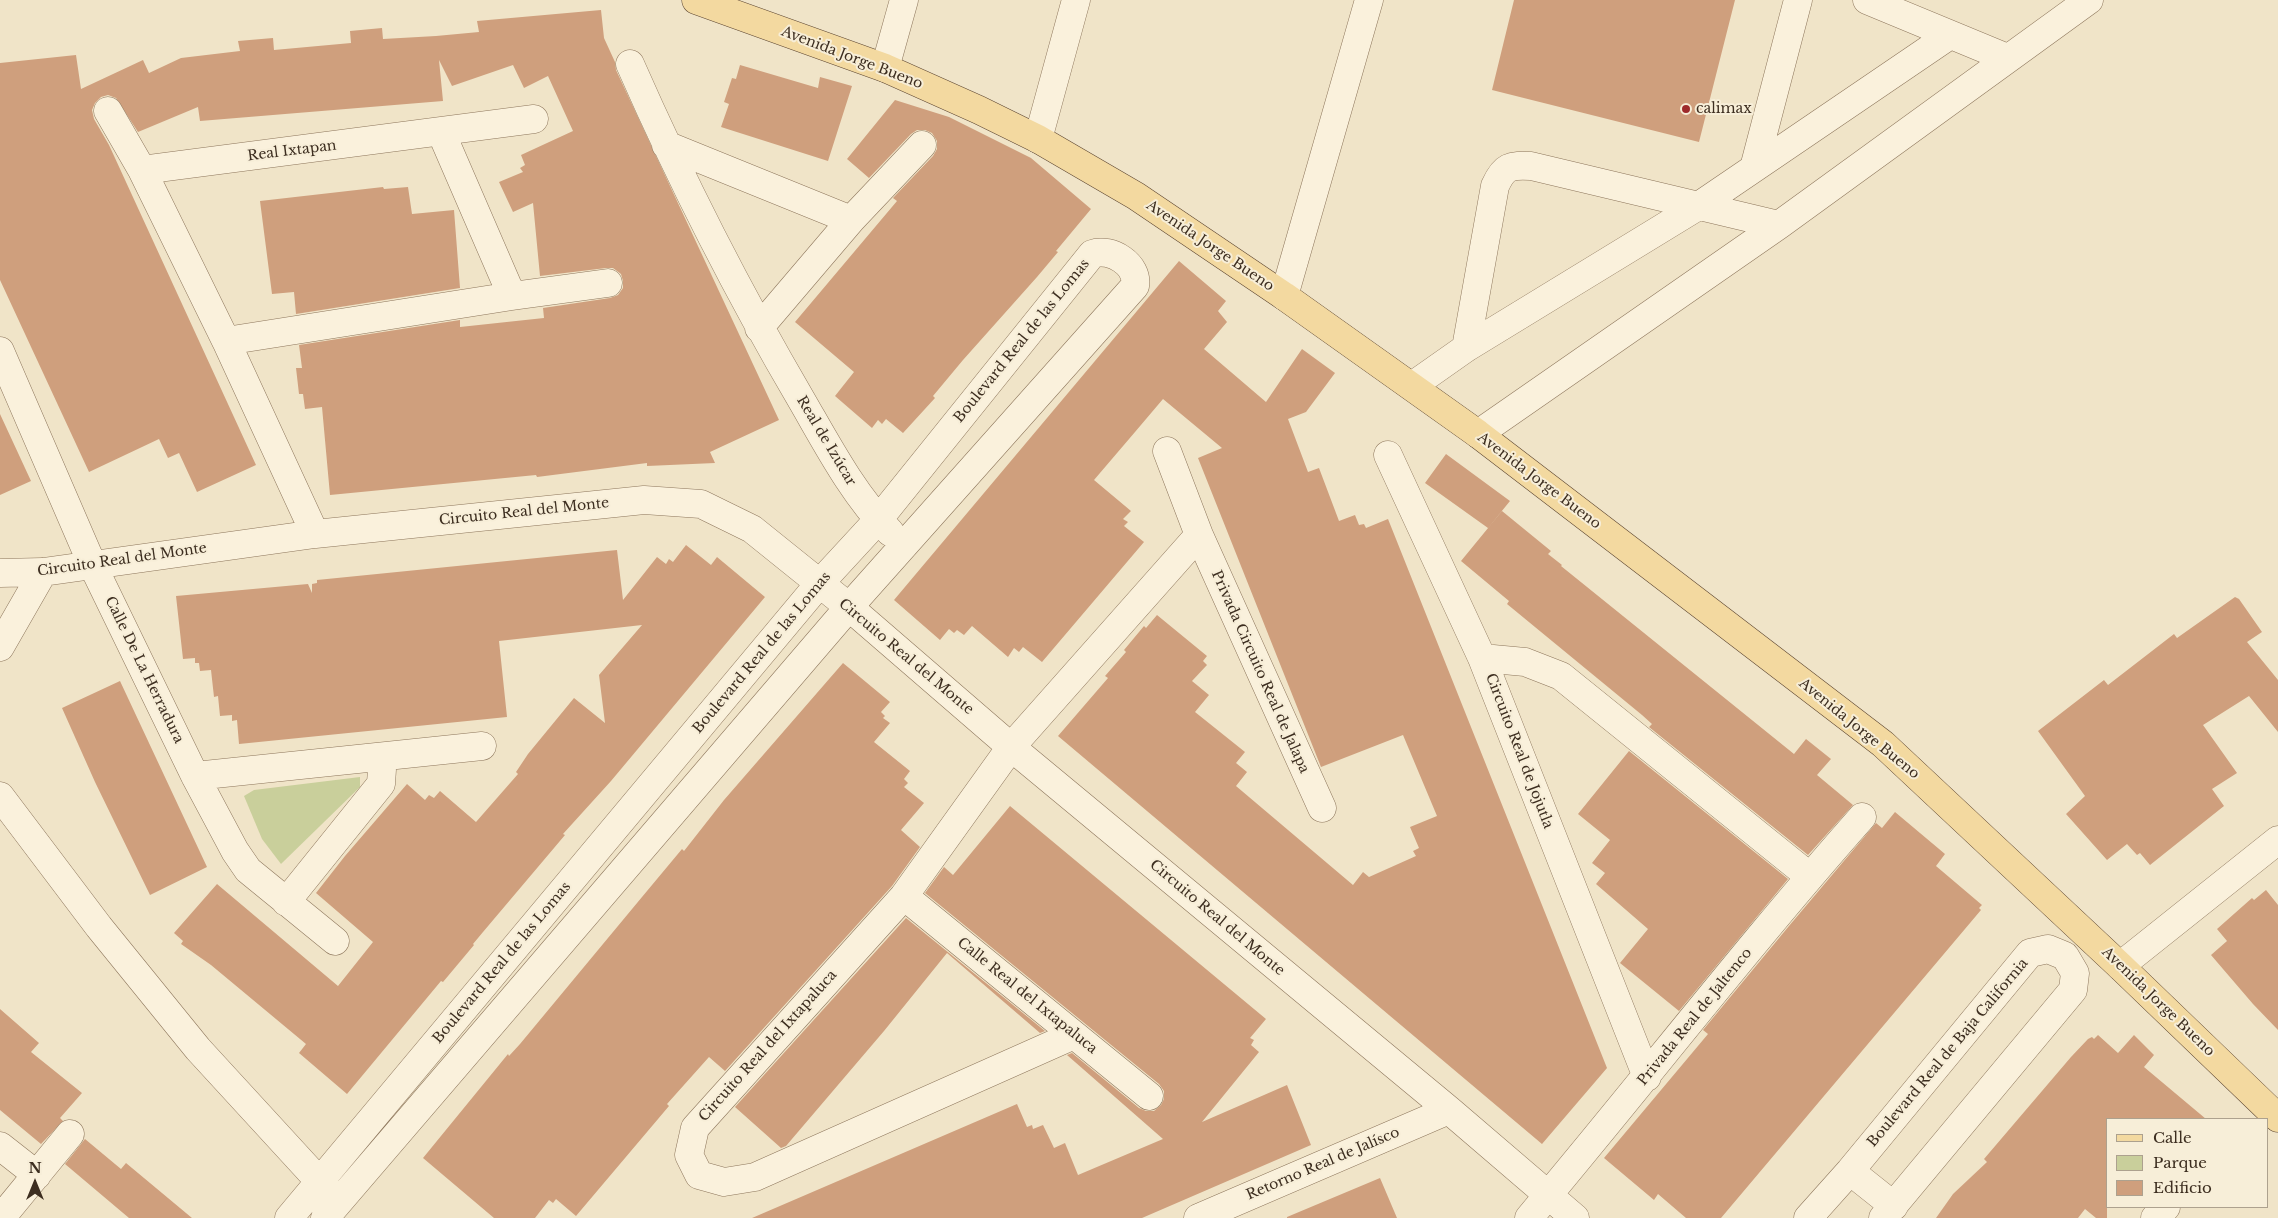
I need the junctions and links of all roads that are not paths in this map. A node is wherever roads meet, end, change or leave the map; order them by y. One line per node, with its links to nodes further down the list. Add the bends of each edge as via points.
1 (696, 0): 11 (main road, Avenida Jorge Bueno)
2 (904, 0): 11 (street)
3 (1076, 0): 15 (street)
4 (1369, 0): 25 (street)
5 (1798, 0): 18 (street)
6 (1867, 0): 8 (street)
7 (2089, 0): 9 (street)
8 (1950, 35): 9 (street); 18 (street)
9 (2008, 58): 22 (street)
10 (630, 64): 16 (street, Real de Izúcar)
11 (885, 68): 15 (main road, Avenida Jorge Bueno)
12 (108, 111): 19 (street)
13 (534, 119): 14 (street, Real Ixtapan)
14 (441, 132): 19 (street, Real Ixtapan); 24 (street)
15 (1038, 139): 25 (main road, Avenida Jorge Bueno, via 1136,196)
16 (666, 146): 21 (street); 26 (street, Real de Izúcar)
17 (922, 146): 21 (street)
18 (1754, 168): 20 (street)
19 (142, 170): 27 (street)
20 (1700, 205): 22 (street); 28 (street); 28 (street, via 1531,166 1513,165 1501,172 1495,186)
21 (851, 220): 26 (street)
22 (1779, 225): 31 (street)
23 (608, 283): 24 (street)
24 (512, 296): 27 (street)
25 (1284, 296): 30 (main road, Avenida Jorge Bueno)
26 (759, 328): 34 (street, Real de Izúcar, via 850,482)
27 (226, 341): 35 (street)
28 (1466, 348): 30 (street)
29 (0, 351): 38 (street, Calle De La Herradura)
30 (1412, 386): 31 (main road, Avenida Jorge Bueno)
31 (1478, 434): 57 (main road, Avenida Jorge Bueno, via 1883,744)
32 (1167, 451): 36 (street, Privada Circuito Real de Jalapa)
33 (1388, 455): 44 (street)
34 (878, 520): 37 (street, Real de Izúcar); 37 (street, Boulevard Real de las Lomas, via 1092,254 1101,250 1111,253 1134,270 1135,286); 41 (street, Boulevard Real de las Lomas)
35 (315, 534): 38 (street, Circuito Real del Monte); 41 (street, Circuito Real del Monte, via 644,500 700,504 752,529)
36 (1199, 535): 46 (street); 50 (street, Privada Circuito Real de Jalapa)
37 (903, 546): 42 (street, Boulevard Real de las Lomas)
38 (92, 564): 39 (street, Circuito Real del Monte); 48 (street, Calle De La Herradura)
39 (43, 572): 40 (street, Circuito Real del Monte); 43 (street)
40 (0, 573)
41 (819, 584): 42 (street, Circuito Real del Monte); 67 (street, Boulevard Real de las Lomas)
42 (848, 607): 46 (street, Circuito Real del Monte); 71 (street, Boulevard Real de las Lomas)
43 (0, 647)
44 (1482, 658): 53 (street, Circuito Real de Jojutla, via 1525,662 1561,676); 59 (street, Circuito Real de Jojutla)
45 (482, 746): 47 (street)
46 (1011, 747): 54 (street, Circuito Real del Ixtapaluca); 61 (street, Circuito Real del Monte)
47 (376, 757): 48 (street); 55 (street, via 382,769 381,784)
48 (195, 776): 55 (street, Calle De La Herradura, via 234,851 248,870)
49 (0, 796): 67 (street, via 99,927 198,1049)
50 (1322, 808)
51 (1862, 817): 53 (street, Privada Real de Jaltenco)
52 (2278, 840): 57 (street)
53 (1809, 876): 59 (street, Privada Real de Jaltenco)
54 (904, 896): 58 (street, Calle Real del Ixtapaluca); 58 (street, Circuito Real del Ixtapaluca, via 694,1128 689,1155 698,1175 724,1182 755,1177)
55 (286, 902): 56 (street, Calle De La Herradura)
56 (335, 941)
57 (2120, 966): 62 (main road, Avenida Jorge Bueno)
58 (1074, 1035): 60 (street, Calle Real del Ixtapaluca)
59 (1647, 1077): 68 (street, Privada Real de Jaltenco)
60 (1149, 1096)
61 (1449, 1110): 68 (street, Circuito Real del Monte); 75 (street, Retorno Real de Jalísco)
62 (2278, 1118)
63 (70, 1134): 66 (street)
64 (0, 1146): 66 (street)
65 (1850, 1171): 72 (street, Boulevard Real de Baja California); 72 (street, Boulevard Real de Baja California, via 2030,953 2048,949 2065,956 2075,972 2073,990); 78 (street, Boulevard Real de Baja California)
66 (37, 1175): 73 (street)
67 (320, 1181): 71 (street); 74 (street, Boulevard Real de las Lomas)
68 (1548, 1195): 76 (street, Privada Real de Jaltenco); 77 (street, Circuito Real del Monte)
69 (2165, 1208): 79 (street)
70 (2171, 1208): 80 (street)
71 (332, 1210)
72 (1889, 1212)
73 (1, 1218)
74 (289, 1218)
75 (1198, 1218)
76 (1529, 1218)
77 (1575, 1218)
78 (1808, 1218)
79 (2155, 1218)
80 (2182, 1218)

